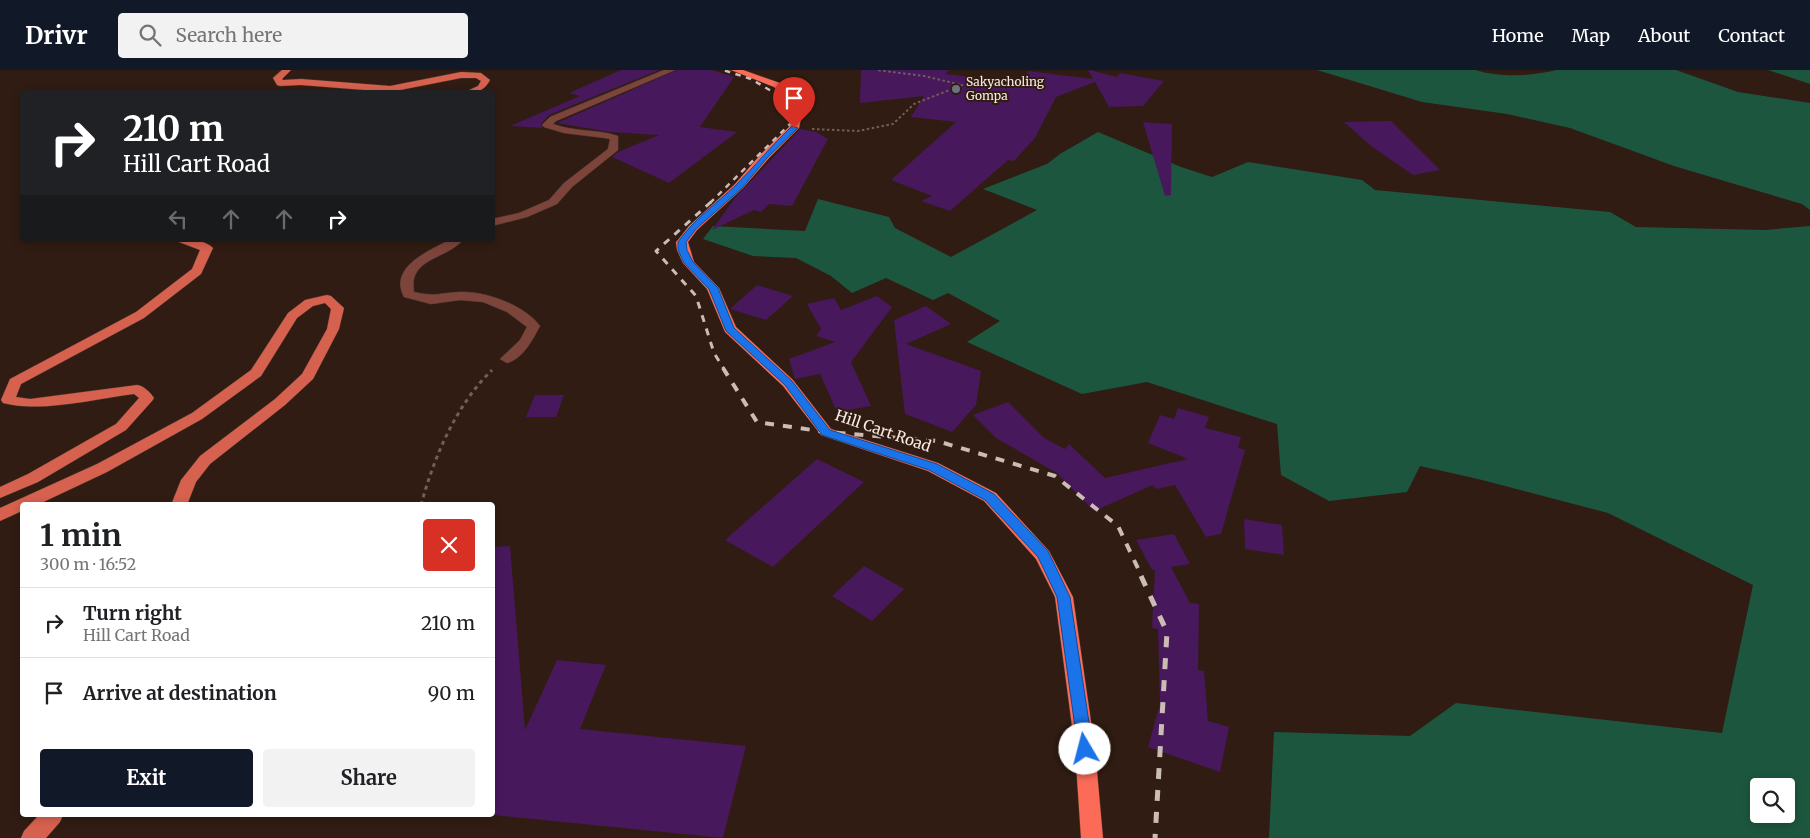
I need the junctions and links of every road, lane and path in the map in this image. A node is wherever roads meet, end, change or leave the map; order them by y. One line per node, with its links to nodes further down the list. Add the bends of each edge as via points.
1 (287, 70): 5 (main road, via 277,78 280,83 390,89 461,75 478,75 486,80 481,88)
2 (671, 70): 7 (street, via 554,119 547,125 555,129 603,133 616,138 613,150 568,185 553,202 523,216)
3 (735, 70): 6 (highway, via 777,85 794,102 797,114)
4 (877, 70): 6 (path, via 962,85 914,104 893,124 858,131)
5 (474, 90)
6 (794, 128): 19 (highway, Hill Cart Road, via 739,186 693,228 682,242 683,250 689,263 713,288 730,329 788,383 826,432 933,467 990,497 1043,554 1064,597 1085,749)
7 (495, 222)
8 (189, 242): 11 (main road, via 207,248 197,271 140,315 15,382 8,400 30,403 137,389 147,398 121,426 34,478)
9 (454, 242): 10 (street, via 413,266 406,281 408,294 431,300 460,296 485,298 511,309 534,326 525,342)
10 (507, 359): 14 (path, via 484,377 457,418 425,484)
11 (0, 493)
12 (29, 502): 13 (main road, via 102,468 197,416 256,373 292,316 309,302 327,299 338,308 334,329 308,376 205,460 189,480)
13 (180, 502)
14 (422, 502)
15 (20, 506): 16 (main road)
16 (0, 515)
17 (51, 817): 18 (main road)
18 (32, 838)
19 (1092, 838)

